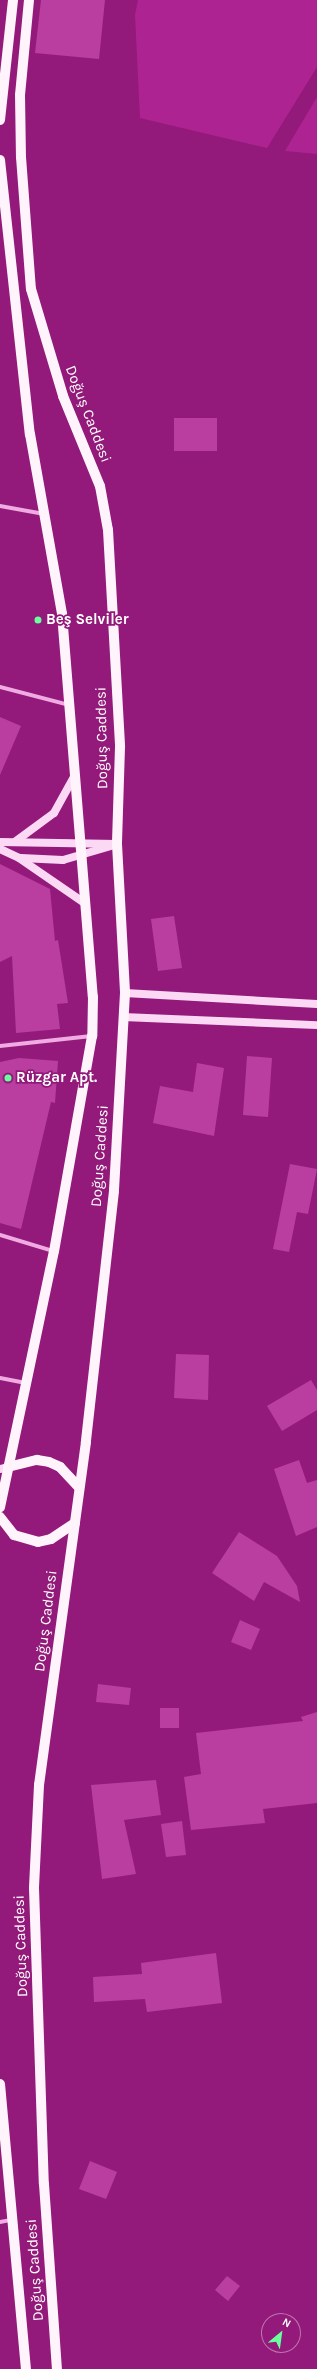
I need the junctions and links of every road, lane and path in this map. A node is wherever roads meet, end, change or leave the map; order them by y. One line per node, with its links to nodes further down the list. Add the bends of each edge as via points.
1 (13, 0): 3 (main road)
2 (29, 0): 13 (main road, Doğuş Caddesi, via 20,96 21,157 31,289 63,396 100,486 108,530 120,747)
3 (0, 120)
4 (0, 160): 6 (main road, Doğuş Caddesi, via 30,434)
5 (0, 506): 6 (street)
6 (46, 514): 8 (main road, Doğuş Caddesi)
7 (0, 687): 8 (street)
8 (71, 706): 9 (main road, Doğuş Caddesi)
9 (75, 775): 11 (main road, via 54,812); 12 (main road, Doğuş Caddesi)
10 (0, 842): 11 (main road)
11 (16, 842): 12 (main road)
12 (80, 843): 13 (main road); 15 (main road, Doğuş Caddesi)
13 (117, 844): 15 (main road); 18 (main road, Doğuş Caddesi)
14 (0, 849): 16 (main road)
15 (81, 857): 16 (main road, via 63,860); 17 (main road, Doğuş Caddesi)
16 (20, 858): 17 (main road)
17 (86, 904): 22 (main road, Doğuş Caddesi, via 93,997)
18 (125, 993): 19 (main road); 20 (main road, Doğuş Caddesi)
19 (317, 1004)
20 (123, 1017): 21 (main road); 29 (main road, Doğuş Caddesi, via 114,1191)
21 (317, 1026)
22 (92, 1036): 23 (street); 25 (main road, Doğuş Caddesi)
23 (0, 1046)
24 (0, 1235): 25 (street)
25 (54, 1251): 27 (main road, Doğuş Caddesi)
26 (0, 1378): 27 (street)
27 (26, 1383): 28 (main road, Doğuş Caddesi)
28 (4, 1468): 29 (main road, via 37,1460 49,1462 60,1467); 30 (main road, Doğuş Caddesi)
29 (78, 1486): 32 (main road, Doğuş Caddesi)
30 (0, 1507)
31 (0, 1517): 32 (main road, via 14,1534 38,1542 51,1539)
32 (75, 1523): 37 (main road, Doğuş Caddesi, via 40,1785 34,1888 44,2184)
33 (0, 2084): 34 (main road, Doğuş Caddesi)
34 (4, 2148): 35 (main road, Doğuş Caddesi)
35 (5, 2221): 36 (main road, Doğuş Caddesi)
36 (26, 2369)
37 (57, 2369)

